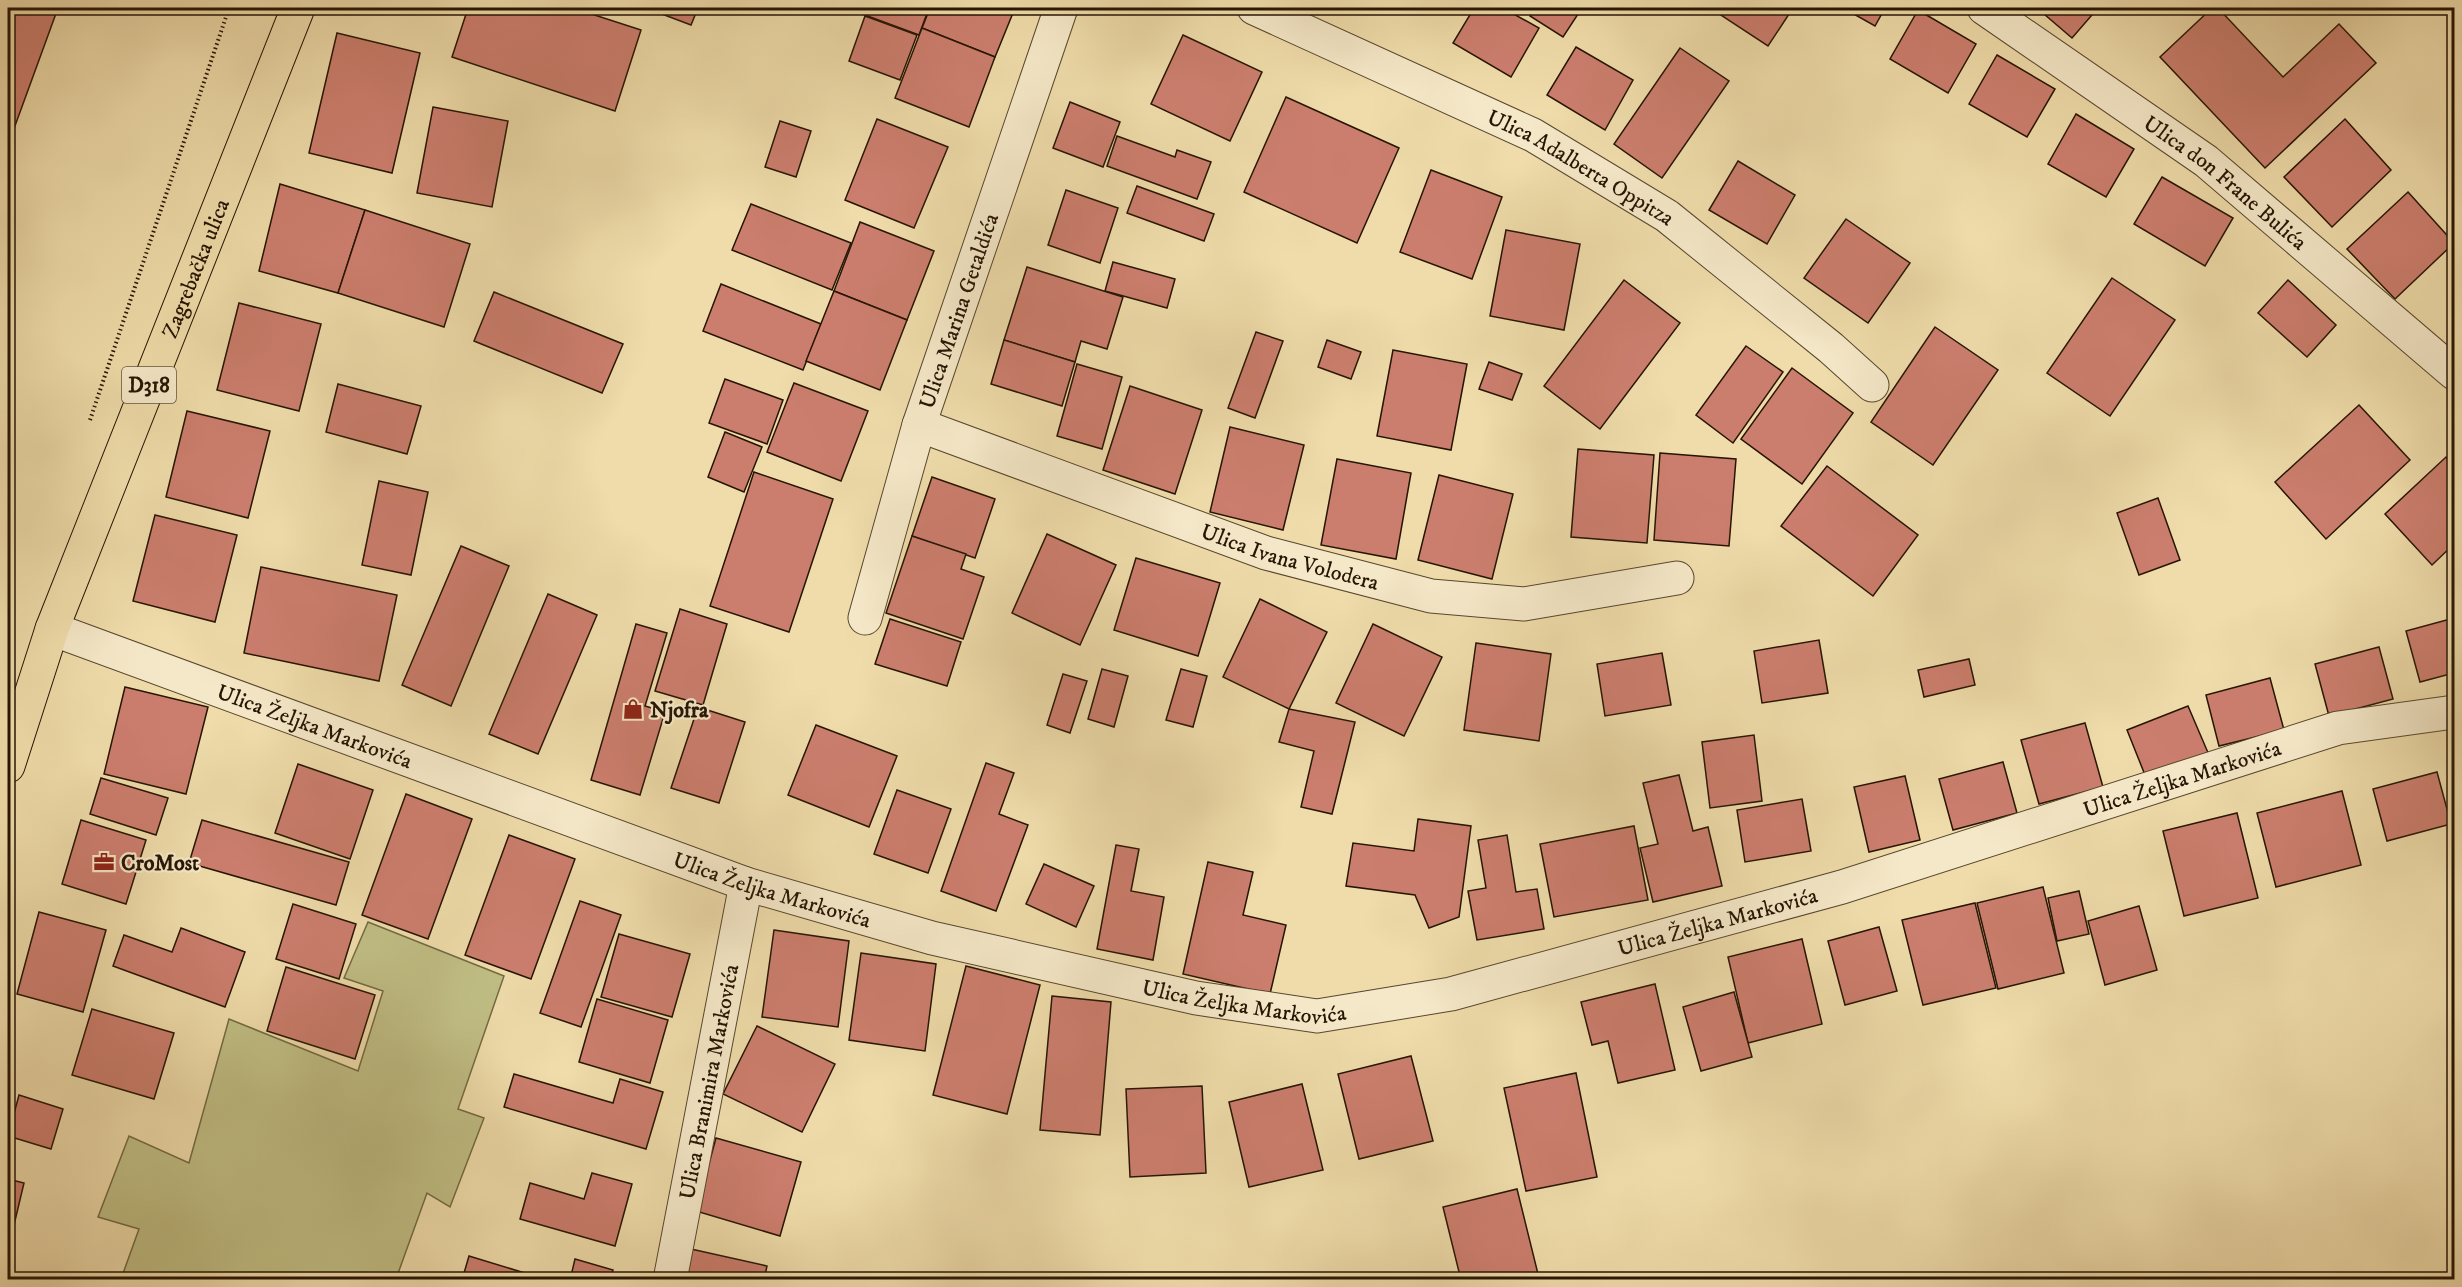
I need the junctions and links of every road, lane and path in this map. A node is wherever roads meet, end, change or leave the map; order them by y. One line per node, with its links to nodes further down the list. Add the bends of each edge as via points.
1 (230, 8): 8 (path)
2 (298, 8): 12 (main road, Zagrebačka ulica / D318)
3 (1061, 8): 9 (street, Ulica Marina Getaldića)
4 (1254, 8): 7 (street, Ulica Adalberta Oppitza, via 1533,135 1667,216)
5 (1984, 8): 6 (street, Ulica don Frane Bulića, via 2206,161)
6 (2454, 373)
7 (1872, 385)
8 (89, 422)
9 (920, 425): 10 (street, Ulica Ivana Volodera, via 1266,553 1431,596 1524,604); 11 (street, Ulica Marina Getaldića)
10 (1677, 578)
11 (865, 618)
12 (52, 629): 14 (main road, Zagrebačka ulica / D318); 15 (street, Ulica Željka Markovića)
13 (2454, 712): 15 (street, Ulica Željka Markovića, via 2338,728 1842,887 1451,994 1317,1016 1196,998 944,940)
14 (8, 766)
15 (746, 884): 16 (street, Ulica Branimira Markovića)
16 (670, 1280)

